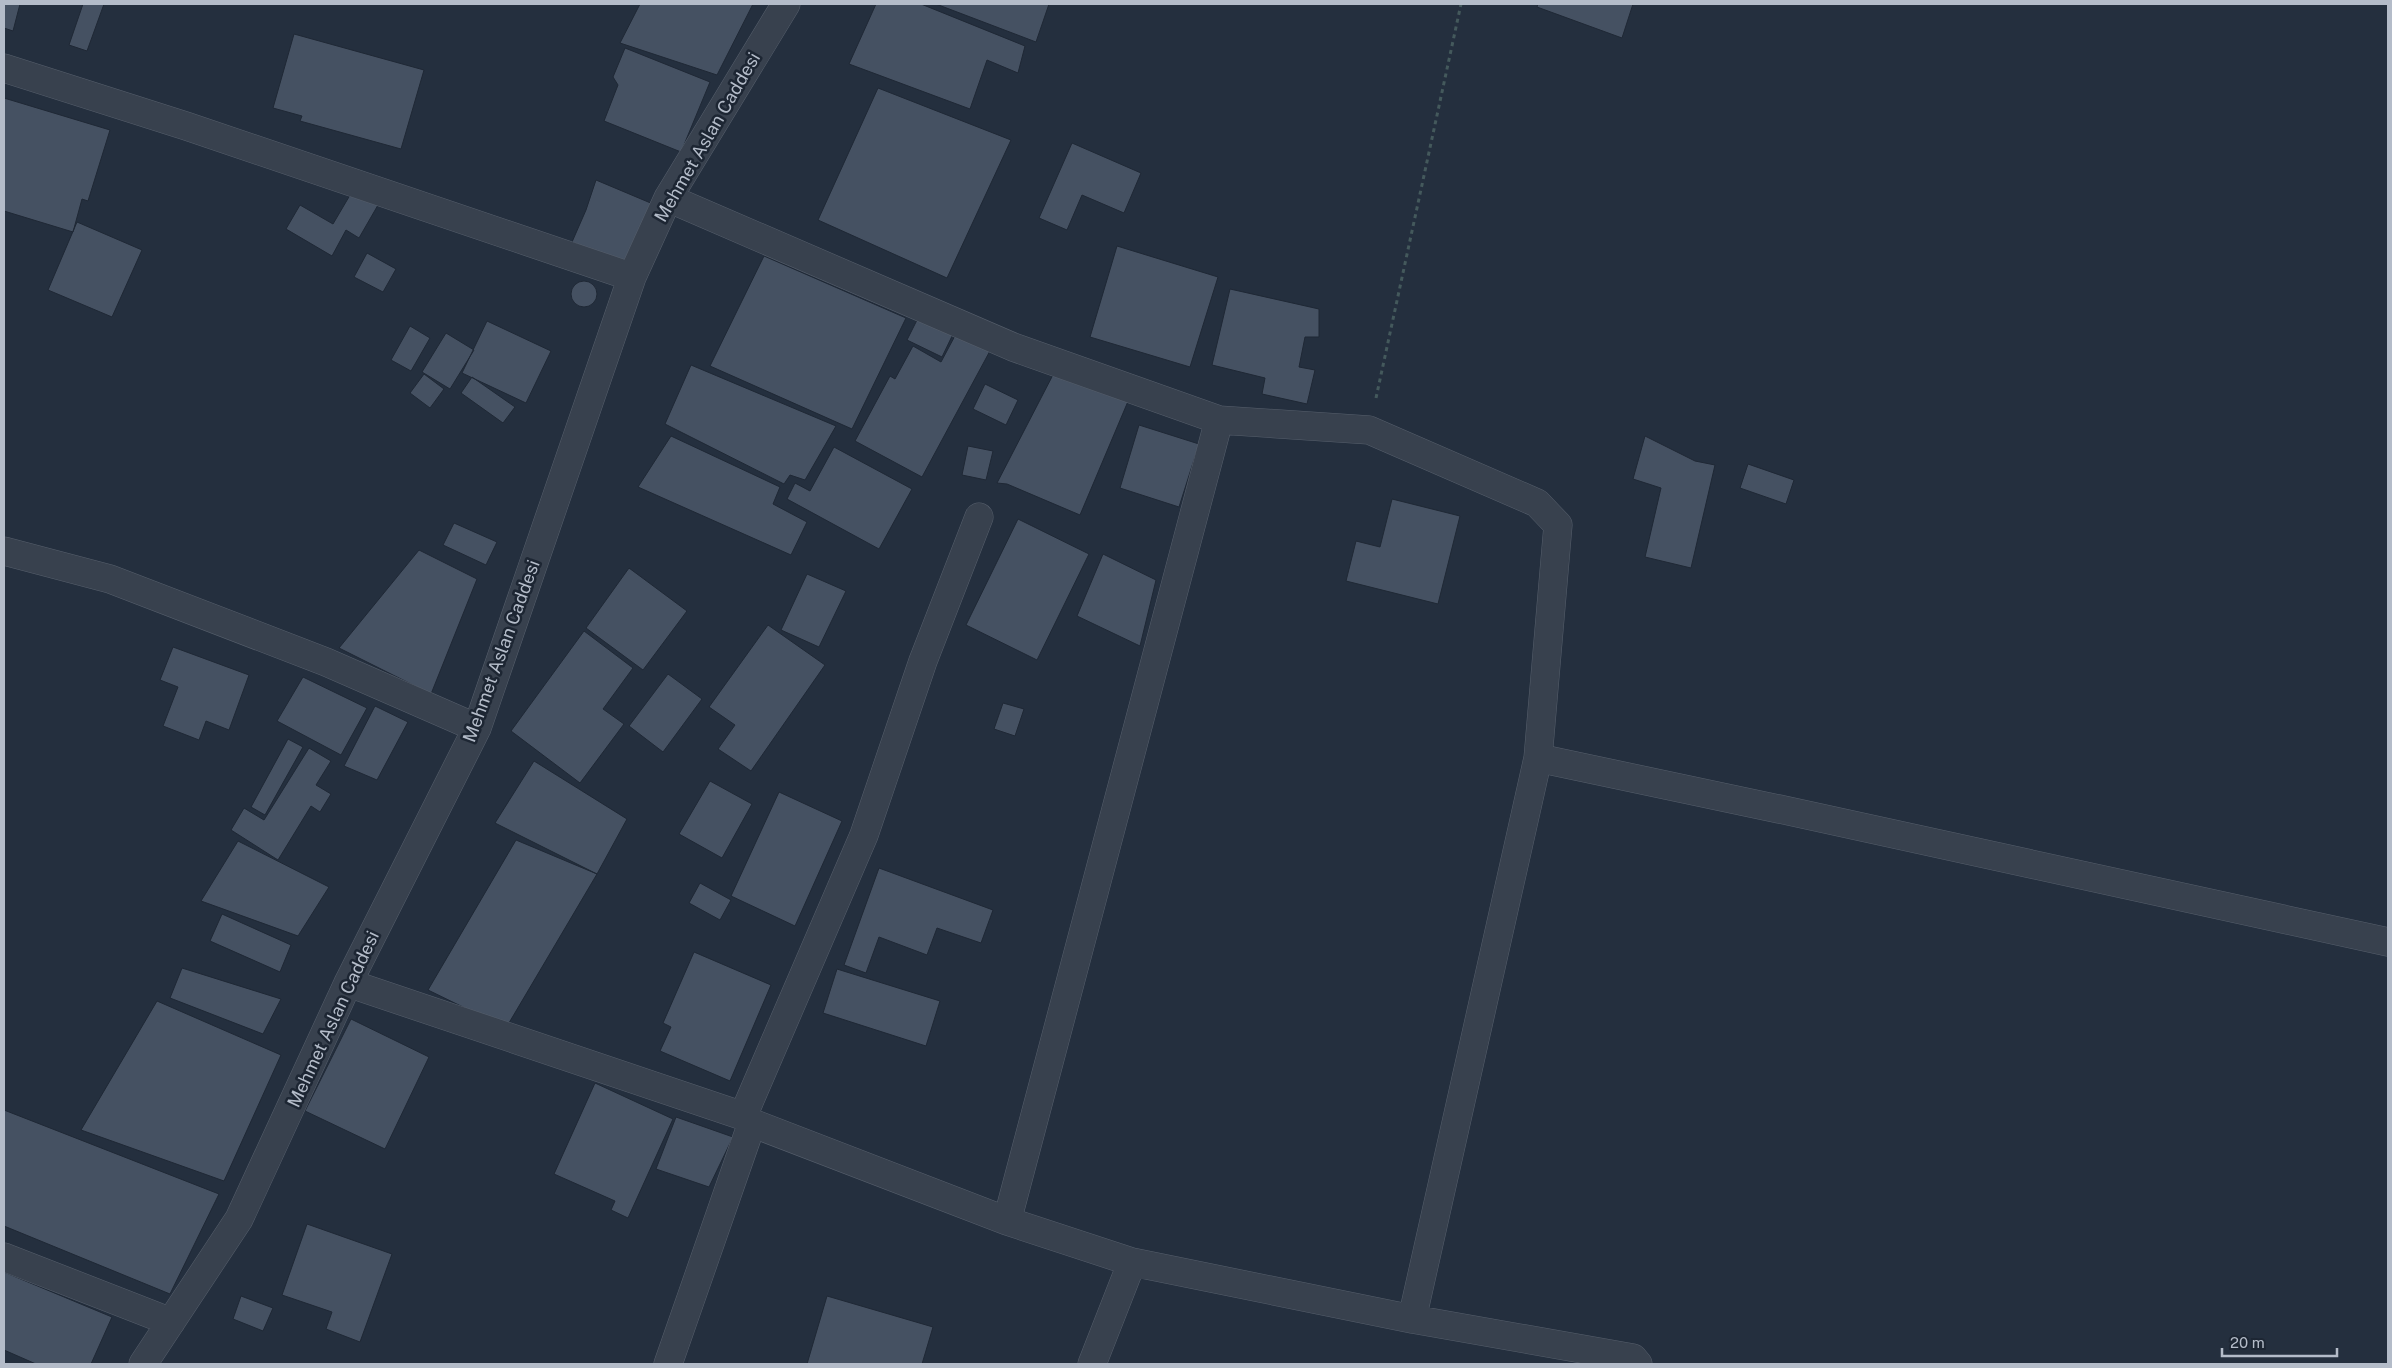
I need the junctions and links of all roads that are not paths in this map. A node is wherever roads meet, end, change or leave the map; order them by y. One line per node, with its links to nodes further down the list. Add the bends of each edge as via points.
1 (786, 4): 3 (street, Mehmet Aslan Caddesi)
2 (4, 68): 4 (street)
3 (668, 198): 4 (street, Mehmet Aslan Caddesi); 5 (street, via 1013,346)
4 (632, 277): 8 (street, Mehmet Aslan Caddesi)
5 (1219, 420): 9 (street, via 1369,430 1537,503 1558,524); 13 (street)
6 (979, 516): 12 (street, via 923,661 864,835)
7 (4, 551): 8 (street, via 110,579 326,662)
8 (477, 728): 11 (street, Mehmet Aslan Caddesi)
9 (1538, 758): 10 (street); 16 (street)
10 (2388, 942)
11 (348, 983): 12 (street); 17 (street, Mehmet Aslan Caddesi, via 239,1219)
12 (747, 1119): 13 (street); 19 (street)
13 (1008, 1221): 15 (street)
14 (4, 1257): 17 (street)
15 (1132, 1262): 16 (street); 20 (street)
16 (1412, 1319): 21 (street, via 1633,1358)
17 (171, 1322): 18 (street, Mehmet Aslan Caddesi)
18 (143, 1364)
19 (668, 1364)
20 (1092, 1364)
21 (1638, 1364)

